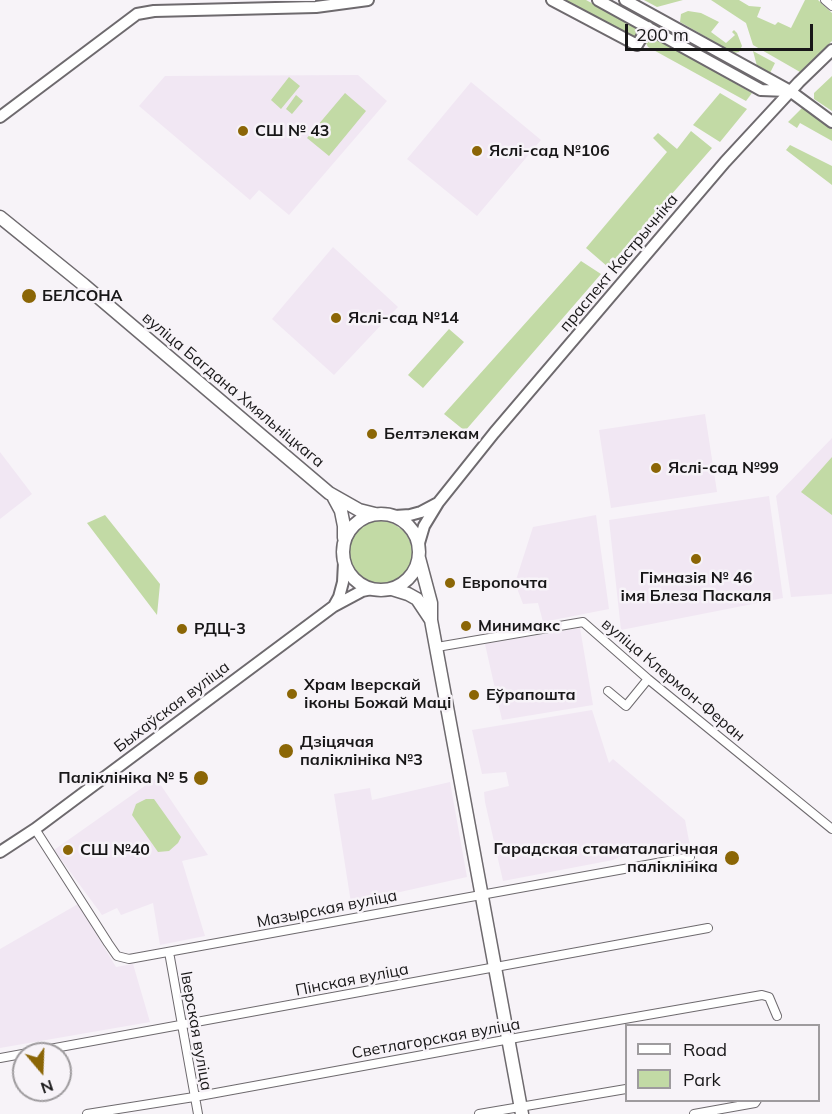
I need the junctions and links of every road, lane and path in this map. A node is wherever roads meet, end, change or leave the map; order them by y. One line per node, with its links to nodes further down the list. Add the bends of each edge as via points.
1 (368, 0): 13 (main road, via 316,7 137,14)
2 (552, 0): 8 (main road, via 637,45)
3 (598, 0): 6 (main road)
4 (625, 0): 11 (main road)
5 (825, 0): 7 (street)
6 (618, 5): 8 (main road)
7 (832, 6)
8 (648, 27): 10 (main road)
9 (832, 50): 11 (main road, праспект Кастрычніка)
10 (761, 90): 11 (main road); 12 (main road)
11 (790, 91): 12 (main road, праспект Кастрычніка); 14 (main road)
12 (771, 111): 17 (main road, праспект Кастрычніка, via 627,275)
13 (0, 117)
14 (832, 122)
15 (0, 217): 16 (main road, вуліца Багдана Хмяльніцкага)
16 (334, 496): 18 (main road, вуліца Багдана Хмяльніцкага); 20 (main road, via 341,511)
17 (438, 503): 19 (main road, праспект Кастрычніка, via 421,512); 21 (main road, праспект Кастрычніка)
18 (375, 514): 19 (main road); 20 (main road, via 356,523)
19 (395, 516): 21 (main road, via 414,531)
20 (344, 540): 23 (main road)
21 (418, 543): 22 (main road)
22 (419, 558): 24 (main road, via 410,577); 27 (main road, via 431,603)
23 (344, 562): 25 (main road, via 350,574); 26 (main road, via 341,590)
24 (392, 589): 25 (main road); 27 (main road, via 417,599)
25 (372, 590): 26 (main road, Быхаўская вуліца)
26 (334, 606): 31 (main road, Быхаўская вуліца)
27 (431, 620): 28 (main road)
28 (436, 646): 29 (street, вуліца Клермон-Феран, via 583,622); 35 (main road)
29 (648, 679): 30 (street, via 626,706); 32 (street, вуліца Клермон-Феран)
30 (608, 691)
31 (35, 829): 33 (main road, Быхаўская вуліца); 37 (street, Мазырская вуліца, via 117,956 129,959)
32 (832, 829)
33 (0, 852)
34 (690, 857): 35 (street, Мазырская вуліца)
35 (482, 894): 37 (street, Мазырская вуліца); 38 (main road)
36 (708, 928): 38 (street, Пінская вуліца)
37 (169, 952): 40 (street, Іверская вуліца)
38 (495, 967): 40 (street, Пінская вуліца); 41 (main road)
39 (777, 1016): 41 (street, Светлагорская вуліца, via 769,998 762,995)
40 (181, 1026): 42 (street, Пінская вуліца); 44 (street, Іверская вуліца)
41 (508, 1040): 44 (street, Светлагорская вуліца); 46 (main road)
42 (0, 1058)
43 (625, 1089): 46 (street)
44 (194, 1097): 47 (street, Светлагорская вуліца); 48 (street, Іверская вуліца)
45 (756, 1102): 50 (street)
46 (521, 1110): 49 (street)
47 (87, 1114)
48 (198, 1114)
49 (479, 1114)
50 (694, 1114)

